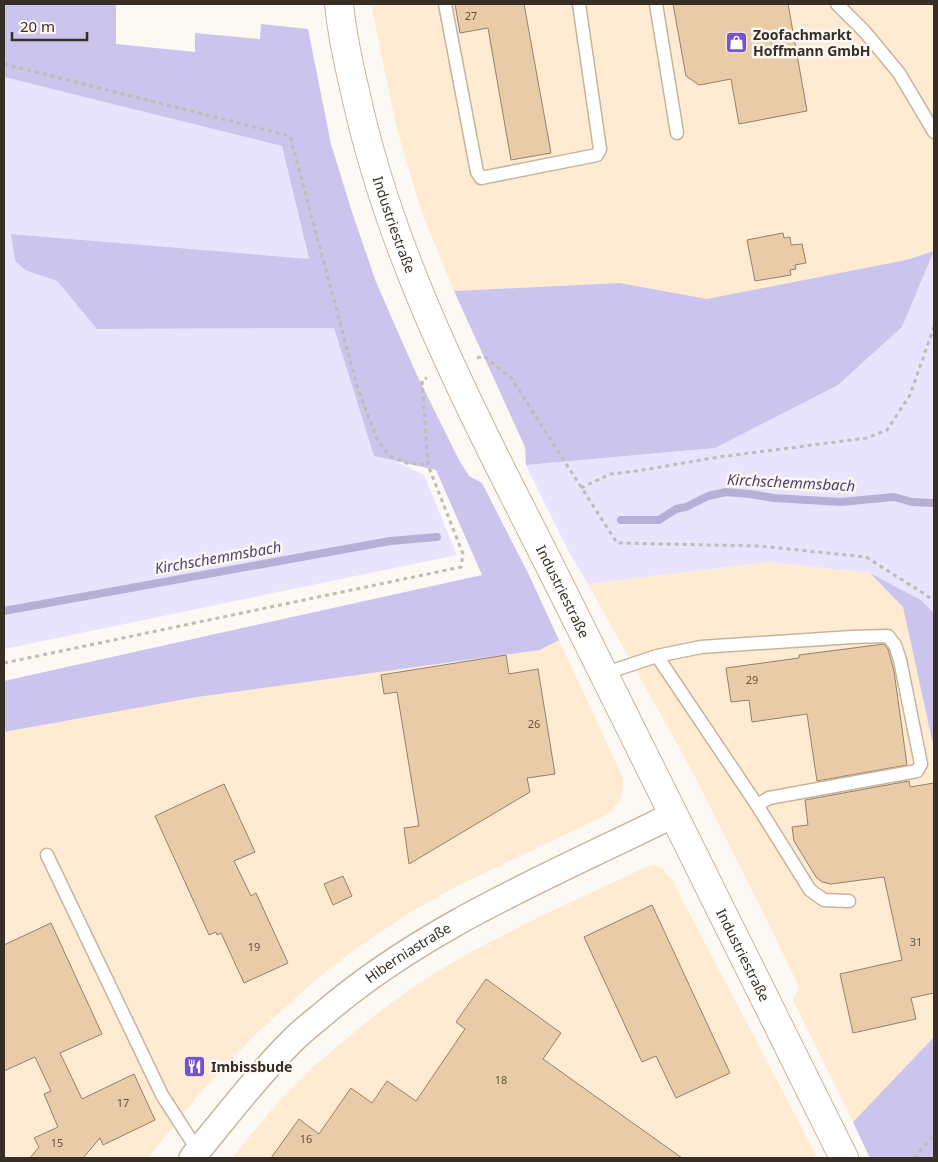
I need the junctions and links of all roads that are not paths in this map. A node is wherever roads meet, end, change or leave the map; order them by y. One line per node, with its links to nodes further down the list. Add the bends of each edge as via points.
1 (339, 4): 9 (street, Industriestraße, via 342,33 364,132 399,244 452,366)
2 (445, 4): 3 (lane, via 477,172 481,178 597,155 600,149)
3 (579, 4)
4 (656, 4): 7 (lane)
5 (836, 4): 6 (lane, via 865,32 899,73)
6 (934, 132)
7 (677, 133)
8 (657, 656): 9 (lane); 10 (lane); 10 (lane, via 701,647 852,637 888,636 895,646 921,764 917,771 769,798)
9 (603, 674): 11 (street, Industriestraße)
10 (757, 805): 13 (lane, via 810,890 824,900)
11 (673, 815): 14 (street, Hiberniastraße, via 532,883 381,968 294,1039); 15 (street, Industriestraße)
12 (46, 855): 14 (lane, via 162,1095)
13 (849, 901)
14 (195, 1155)
15 (844, 1158)

